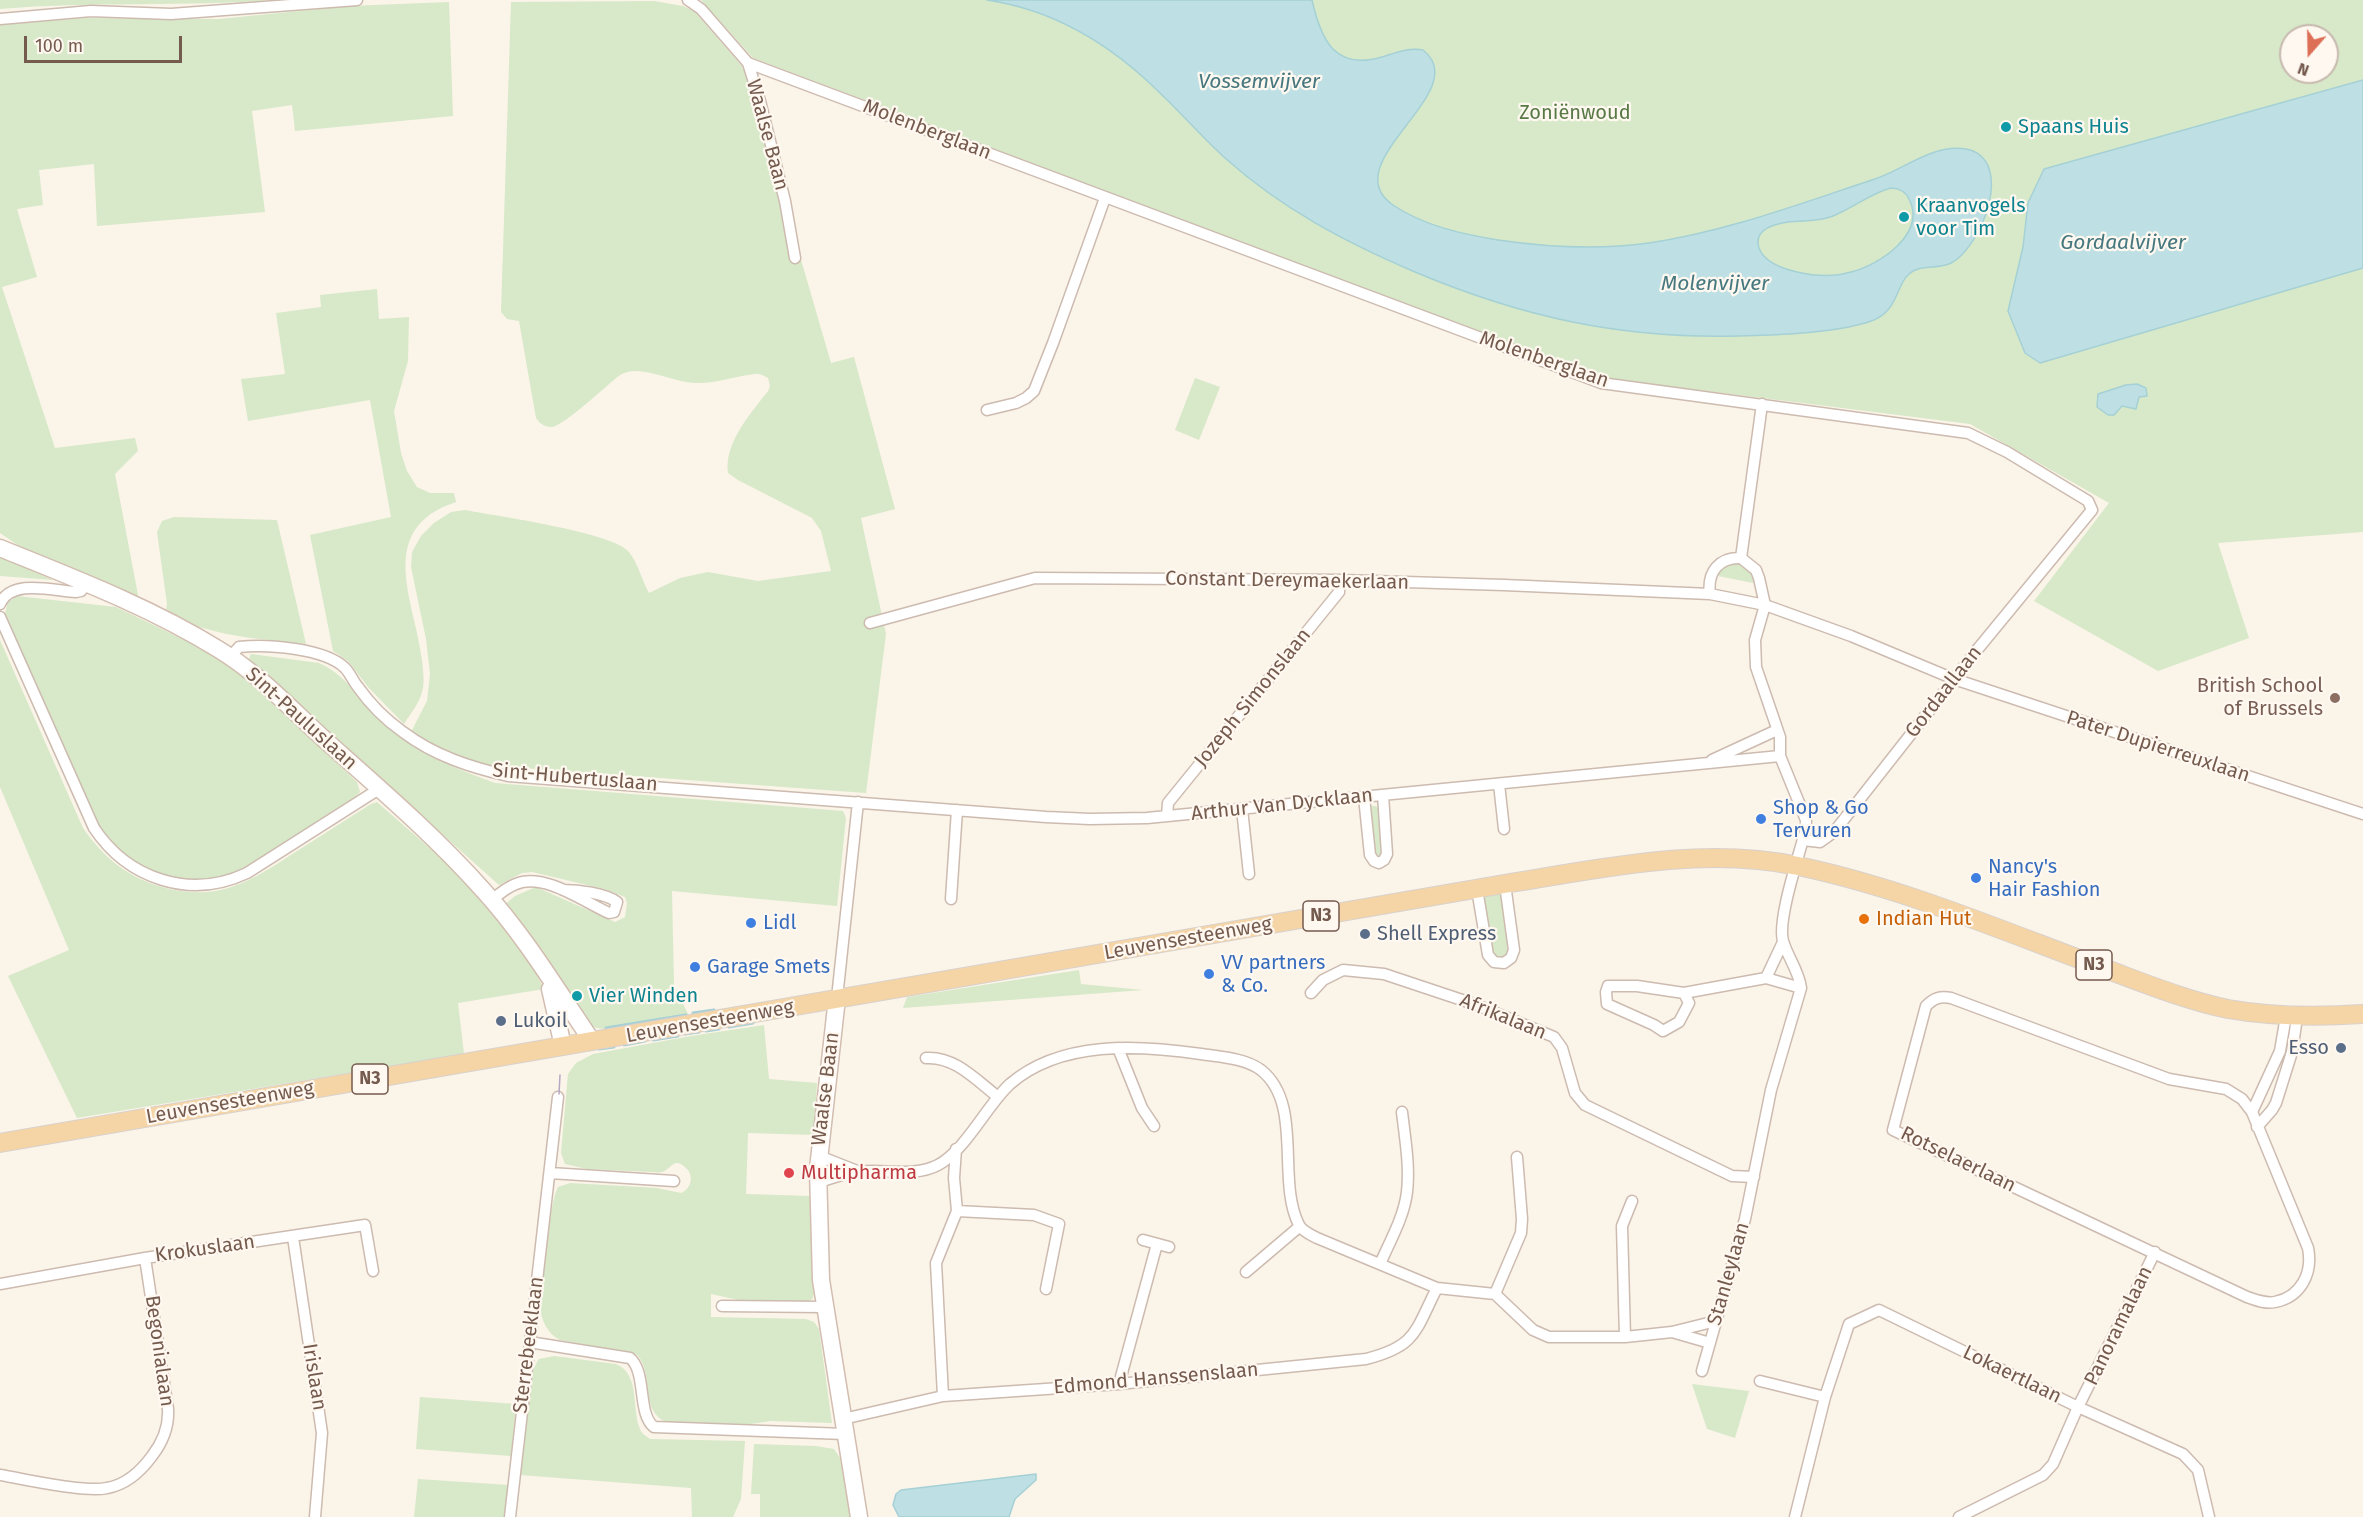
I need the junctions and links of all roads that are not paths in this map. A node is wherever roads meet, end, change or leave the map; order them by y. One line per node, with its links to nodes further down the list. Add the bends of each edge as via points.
1 (357, 0): 3 (street, via 171,14 91,10)
2 (688, 0): 4 (street, Waalse Baan, via 701,9)
3 (0, 20)
4 (748, 63): 5 (street, Molenberglaan); 6 (street, Waalse Baan, via 774,157)
5 (1106, 198): 7 (street, Molenberglaan, via 1601,383); 8 (street, via 1034,391 1016,403)
6 (795, 258)
7 (1762, 404): 9 (street, Molenberglaan, via 1968,433 2017,458); 11 (street)
8 (987, 410)
9 (2092, 506): 20 (street, Gordaallaan)
10 (0, 548): 13 (street, Sint-Pauluslaan)
11 (1741, 558): 14 (street, via 1727,558 1720,563 1708,581); 16 (street, via 1756,570)
12 (1340, 580): 14 (street, Constant Dereymaekerlaan); 18 (street, Constant Dereymaekerlaan, via 1035,579); 32 (street, Jozeph Simonslaan, via 1339,592 1168,803)
13 (80, 581): 15 (street, via 79,592 24,588 9,592); 19 (street, Sint-Pauluslaan, via 185,629)
14 (1710, 594): 16 (street, Constant Dereymaekerlaan)
15 (0, 604)
16 (1765, 605): 20 (street, Pater Dupierreuxlaan); 21 (street, via 1755,640 1756,667)
17 (0, 617): 25 (street, via 94,828 112,851 133,867 188,885 224,883 247,873)
18 (870, 623)
19 (230, 657): 25 (street, Sint-Pauluslaan); 28 (street, Sint-Hubertuslaan, via 239,647 257,645 332,658 347,669 381,713 402,731 425,747 477,769 508,776)
20 (1954, 679): 31 (street, Pater Dupierreuxlaan); 34 (street, Gordaallaan, via 1834,832 1820,842)
21 (1777, 730): 22 (street); 23 (street, Arthur Van Dycklaan)
22 (1780, 756): 23 (street, Arthur Van Dycklaan); 34 (street, via 1806,820)
23 (1705, 764): 24 (street, Arthur Van Dycklaan)
24 (1499, 784): 26 (street, Arthur Van Dycklaan); 33 (street)
25 (380, 789): 41 (street, Sint-Pauluslaan)
26 (1383, 795): 27 (street, Arthur Van Dycklaan); 27 (street, via 1387,854 1379,862 1370,855)
27 (1364, 797): 29 (street, Arthur Van Dycklaan)
28 (858, 802): 30 (street, Arthur Van Dycklaan); 48 (street, Waalse Baan)
29 (1242, 809): 32 (street, Arthur Van Dycklaan); 36 (street)
30 (957, 810): 32 (street, Arthur Van Dycklaan, via 1090,819); 40 (street)
31 (2363, 814)
32 (1167, 816)
33 (1504, 829)
34 (1803, 840): 35 (street)
35 (1797, 866): 37 (main road, Leuvensesteenweg / N3, via 1740,859 1674,859); 42 (street, via 1783,922); 50 (main road, Leuvensesteenweg / N3, via 1895,892 2207,1004)
36 (1249, 874)
37 (1505, 884): 38 (main road, Leuvensesteenweg / N3); 38 (street, via 1514,950 1503,963 1494,962 1488,955)
38 (1477, 889): 48 (main road, Leuvensesteenweg / N3)
39 (562, 890): 41 (street, via 539,882 523,882 510,886)
40 (951, 898)
41 (492, 900): 43 (street, Sint-Pauluslaan)
42 (1783, 942): 44 (street); 45 (street, via 1798,972)
43 (543, 968): 51 (street, Sint-Pauluslaan); 52 (street, Sint-Pauluslaan)
44 (1766, 978): 45 (street); 47 (street)
45 (1801, 988): 68 (street, Stanleylaan, via 1771,1090)
46 (1311, 993): 68 (street, Afrikalaan, via 1323,980 1343,970 1384,974 1474,1004 1554,1037 1562,1048 1575,1093 1585,1105 1732,1176)
47 (1684, 993): 47 (street, via 1637,986 1608,986 1605,992 1607,1004 1663,1031 1679,1022 1689,1003)
48 (837, 998): 51 (main road, Leuvensesteenweg / N3); 63 (street, Waalse Baan)
49 (2363, 1014): 50 (main road, Leuvensesteenweg / N3)
50 (2291, 1016): 58 (street); 60 (street, via 2292,1052 2276,1102)
51 (592, 1041): 52 (main road, Leuvensesteenweg / N3)
52 (564, 1046): 61 (main road, Leuvensesteenweg / N3)
53 (1119, 1048): 55 (street, via 1038,1064); 59 (street, via 1142,1108); 74 (street, via 1228,1058 1261,1070 1278,1089 1290,1192)
54 (926, 1058): 55 (street, via 951,1061)
55 (998, 1096): 62 (street)
56 (558, 1097): 67 (street, Sterrebeeklaan)
57 (1402, 1112): 81 (street, via 1407,1194)
58 (2252, 1112): 60 (street, Rotselaerlaan); 79 (street, Rotselaerlaan, via 2242,1099 2226,1089 2169,1079 1951,998 1933,999 1926,1006 1893,1130)
59 (1154, 1126)
60 (2258, 1126): 79 (street, Rotselaerlaan, via 2308,1248 2309,1271 2298,1291 2274,1303 2262,1302)
61 (0, 1143)
62 (956, 1149): 65 (street); 69 (street)
63 (819, 1156): 66 (street); 71 (street, Waalse Baan)
64 (1517, 1157): 87 (street, via 1521,1233)
65 (938, 1165): 66 (street, via 905,1173); 69 (street)
66 (858, 1172): 71 (street)
67 (550, 1173): 70 (street); 93 (street, Sterrebeeklaan)
68 (1754, 1177): 90 (street, Stanleylaan)
69 (954, 1178): 73 (street)
70 (674, 1181)
71 (818, 1182): 89 (street, Waalse Baan)
72 (1632, 1201): 92 (street, via 1622,1226)
73 (957, 1211): 86 (street, via 1034,1215 1059,1224); 98 (street, via 936,1263)
74 (1299, 1227): 81 (street); 83 (street)
75 (293, 1237): 80 (street, Krokuslaan); 82 (street, Krokuslaan, via 365,1225); 103 (street, Irislaan, via 322,1433)
76 (1143, 1240): 77 (street)
77 (1157, 1244): 78 (street); 97 (street)
78 (1169, 1247)
79 (2155, 1252): 100 (street, Panoramalaan)
80 (145, 1258): 84 (street, Krokuslaan); 102 (street, Begonialaan, via 168,1409 165,1431 154,1453 131,1477 106,1489)
81 (1380, 1264): 85 (street)
82 (373, 1271)
83 (1246, 1272)
84 (0, 1284)
85 (1437, 1288): 87 (street); 97 (street, Edmond Hanssenslaan, via 1413,1336 1391,1353 1366,1359)
86 (1046, 1289)
87 (1495, 1294): 92 (street, via 1533,1330 1549,1337)
88 (722, 1306): 89 (street)
89 (824, 1307): 101 (street, Waalse Baan)
90 (1716, 1321): 91 (street); 94 (street, Stanleylaan)
91 (1672, 1332): 92 (street); 94 (street)
92 (1625, 1337)
93 (529, 1342): 101 (street, Edmond Hanssenslaan, via 630,1358 636,1365 648,1418 654,1427); 104 (street, Sterrebeeklaan)
94 (1710, 1343): 95 (street, Stanleylaan)
95 (1702, 1371)
96 (1760, 1381): 99 (street)
97 (1119, 1384): 98 (street, Edmond Hanssenslaan)
98 (943, 1396): 101 (street, Edmond Hanssenslaan)
99 (1825, 1397): 100 (street, Lokaertlaan, via 1849,1324 1879,1310); 106 (street, Lokaertlaan)
100 (2078, 1407): 107 (street, Panoramalaan, via 2053,1464 2043,1475); 108 (street, Lokaertlaan, via 2183,1454 2198,1470)
101 (844, 1426): 105 (street, Waalse Baan)
102 (0, 1475)
103 (315, 1517)
104 (510, 1517)
105 (860, 1517)
106 (1795, 1517)
107 (1959, 1517)
108 (2209, 1517)

